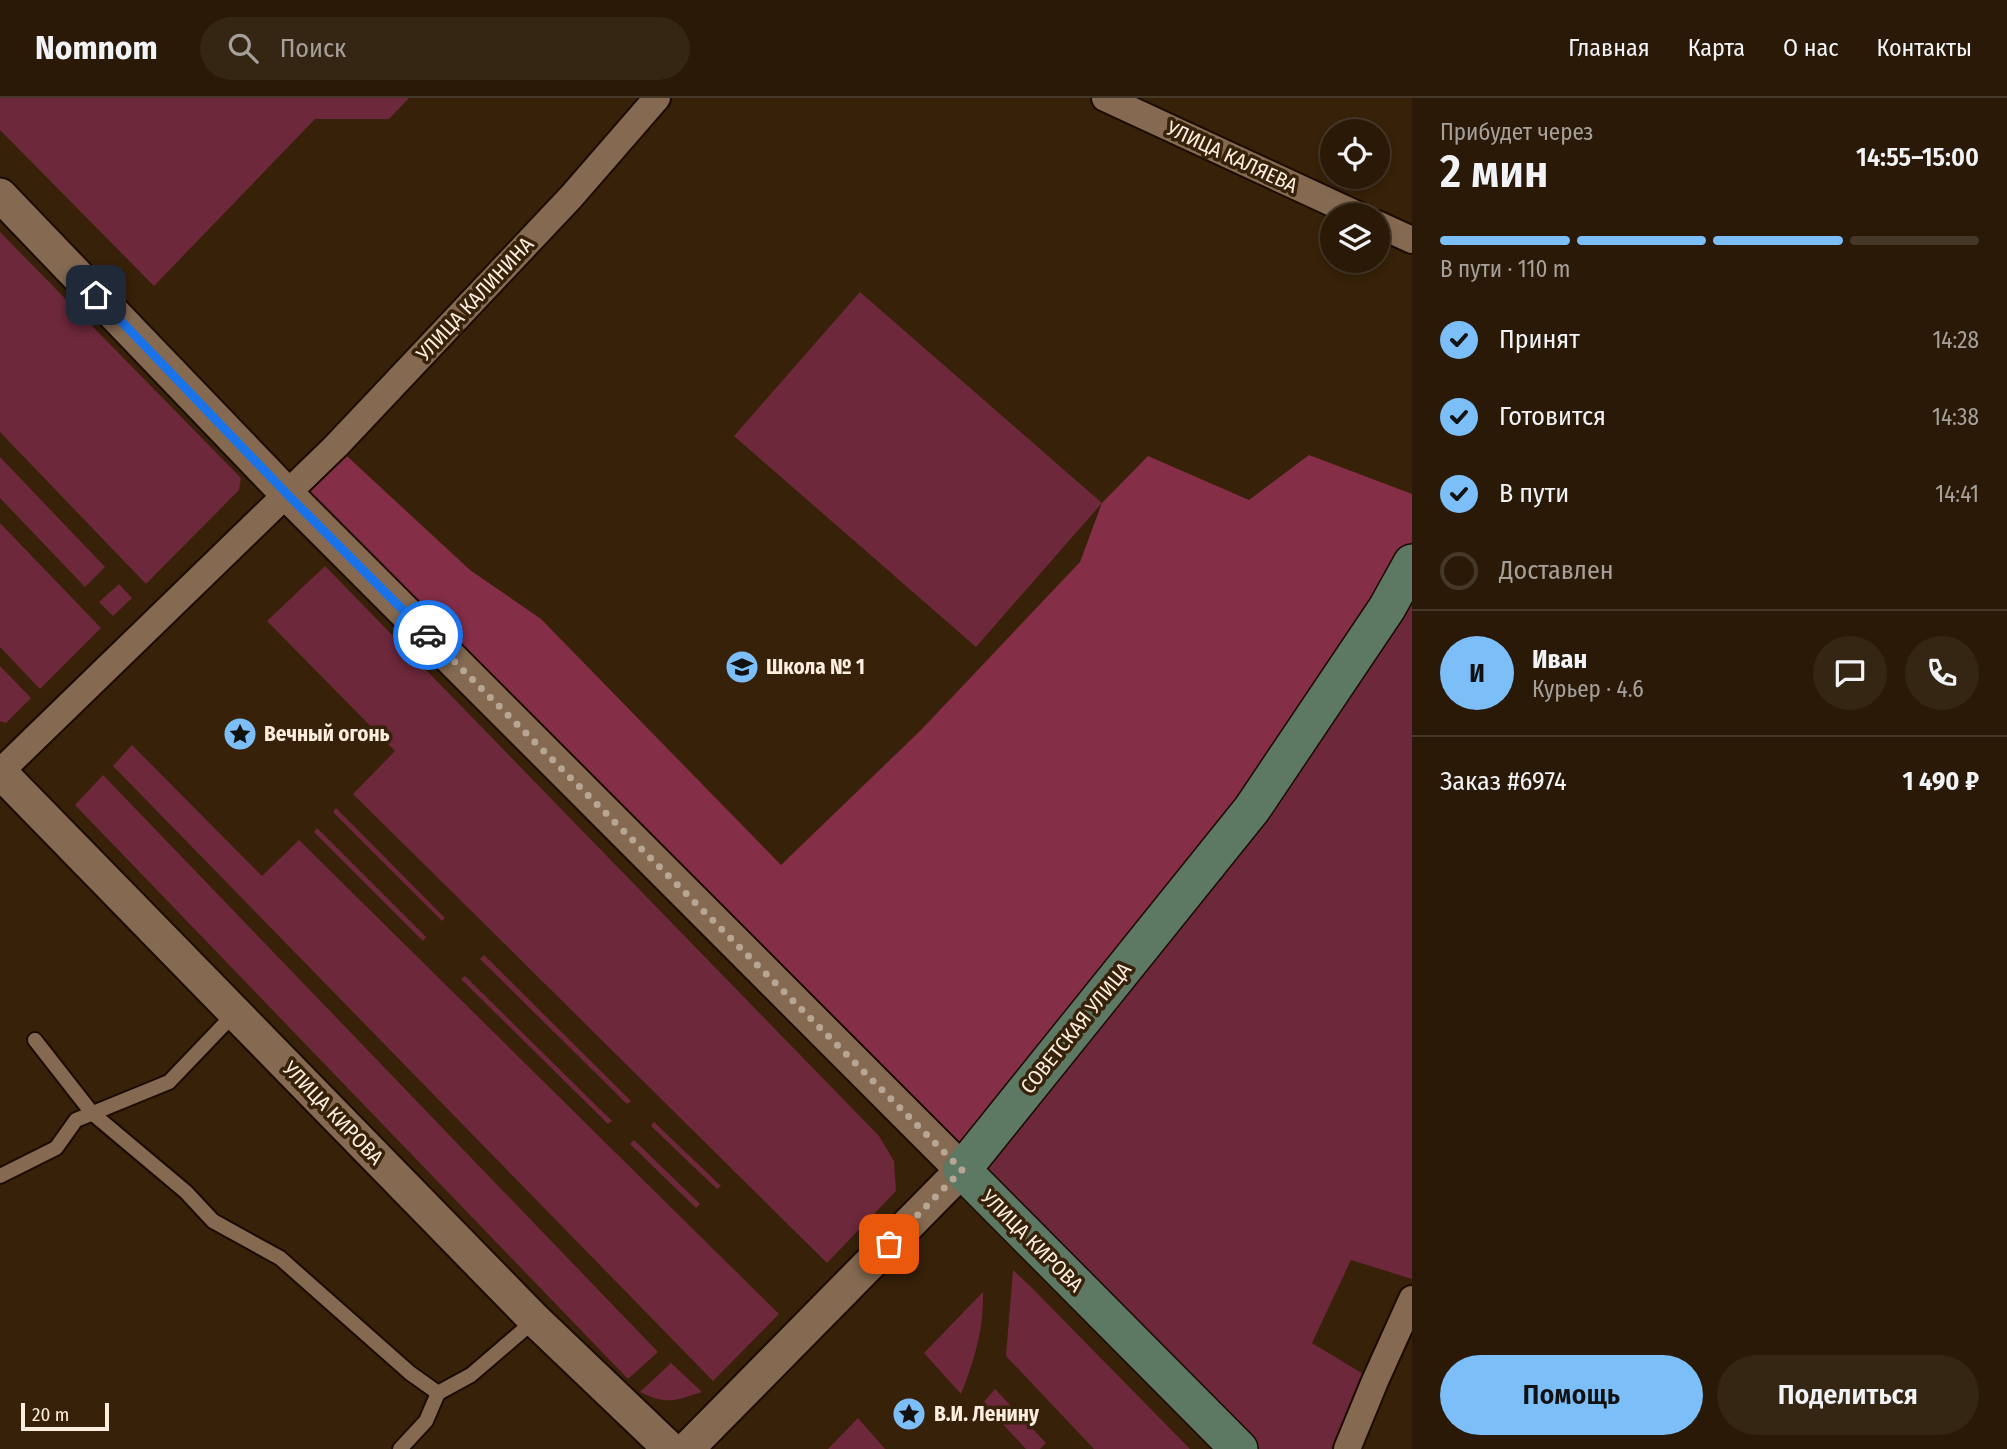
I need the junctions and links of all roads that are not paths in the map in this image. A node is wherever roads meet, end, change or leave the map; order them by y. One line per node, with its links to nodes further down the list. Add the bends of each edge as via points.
1 (657, 98): 7 (street, УЛИЦА КАЛИНИНА, via 571,197)
2 (1105, 98): 4 (street, УЛИЦА КАЛЯЕВА)
3 (0, 195): 7 (street, УЛИЦА КИРОВА)
4 (1332, 203)
5 (1390, 230): 6 (street)
6 (1412, 240)
7 (288, 495): 9 (street, УЛИЦА КАЛИНИНА); 13 (street, УЛИЦА КИРОВА)
8 (1412, 563): 13 (main road, СОВЕТСКАЯ УЛИЦА, via 1387,608 1252,809)
9 (0, 772): 10 (street, УЛИЦА КИРОВА)
10 (235, 1013): 12 (lane, via 169,1082); 16 (street, УЛИЦА КИРОВА)
11 (35, 1040): 12 (lane)
12 (92, 1113): 14 (lane, via 76,1120 56,1148); 17 (lane, via 214,1221 280,1258)
13 (962, 1170): 20 (street, СОВЕТСКАЯ УЛИЦА); 21 (main road, УЛИЦА КИРОВА)
14 (0, 1176)
15 (1412, 1299): 22 (street)
16 (535, 1320): 17 (lane, via 471,1376); 19 (street, УЛИЦА КИРОВА)
17 (438, 1393): 18 (lane, via 426,1421)
18 (400, 1449)
19 (670, 1449)
20 (687, 1449)
21 (1239, 1449)
22 (1348, 1449)

